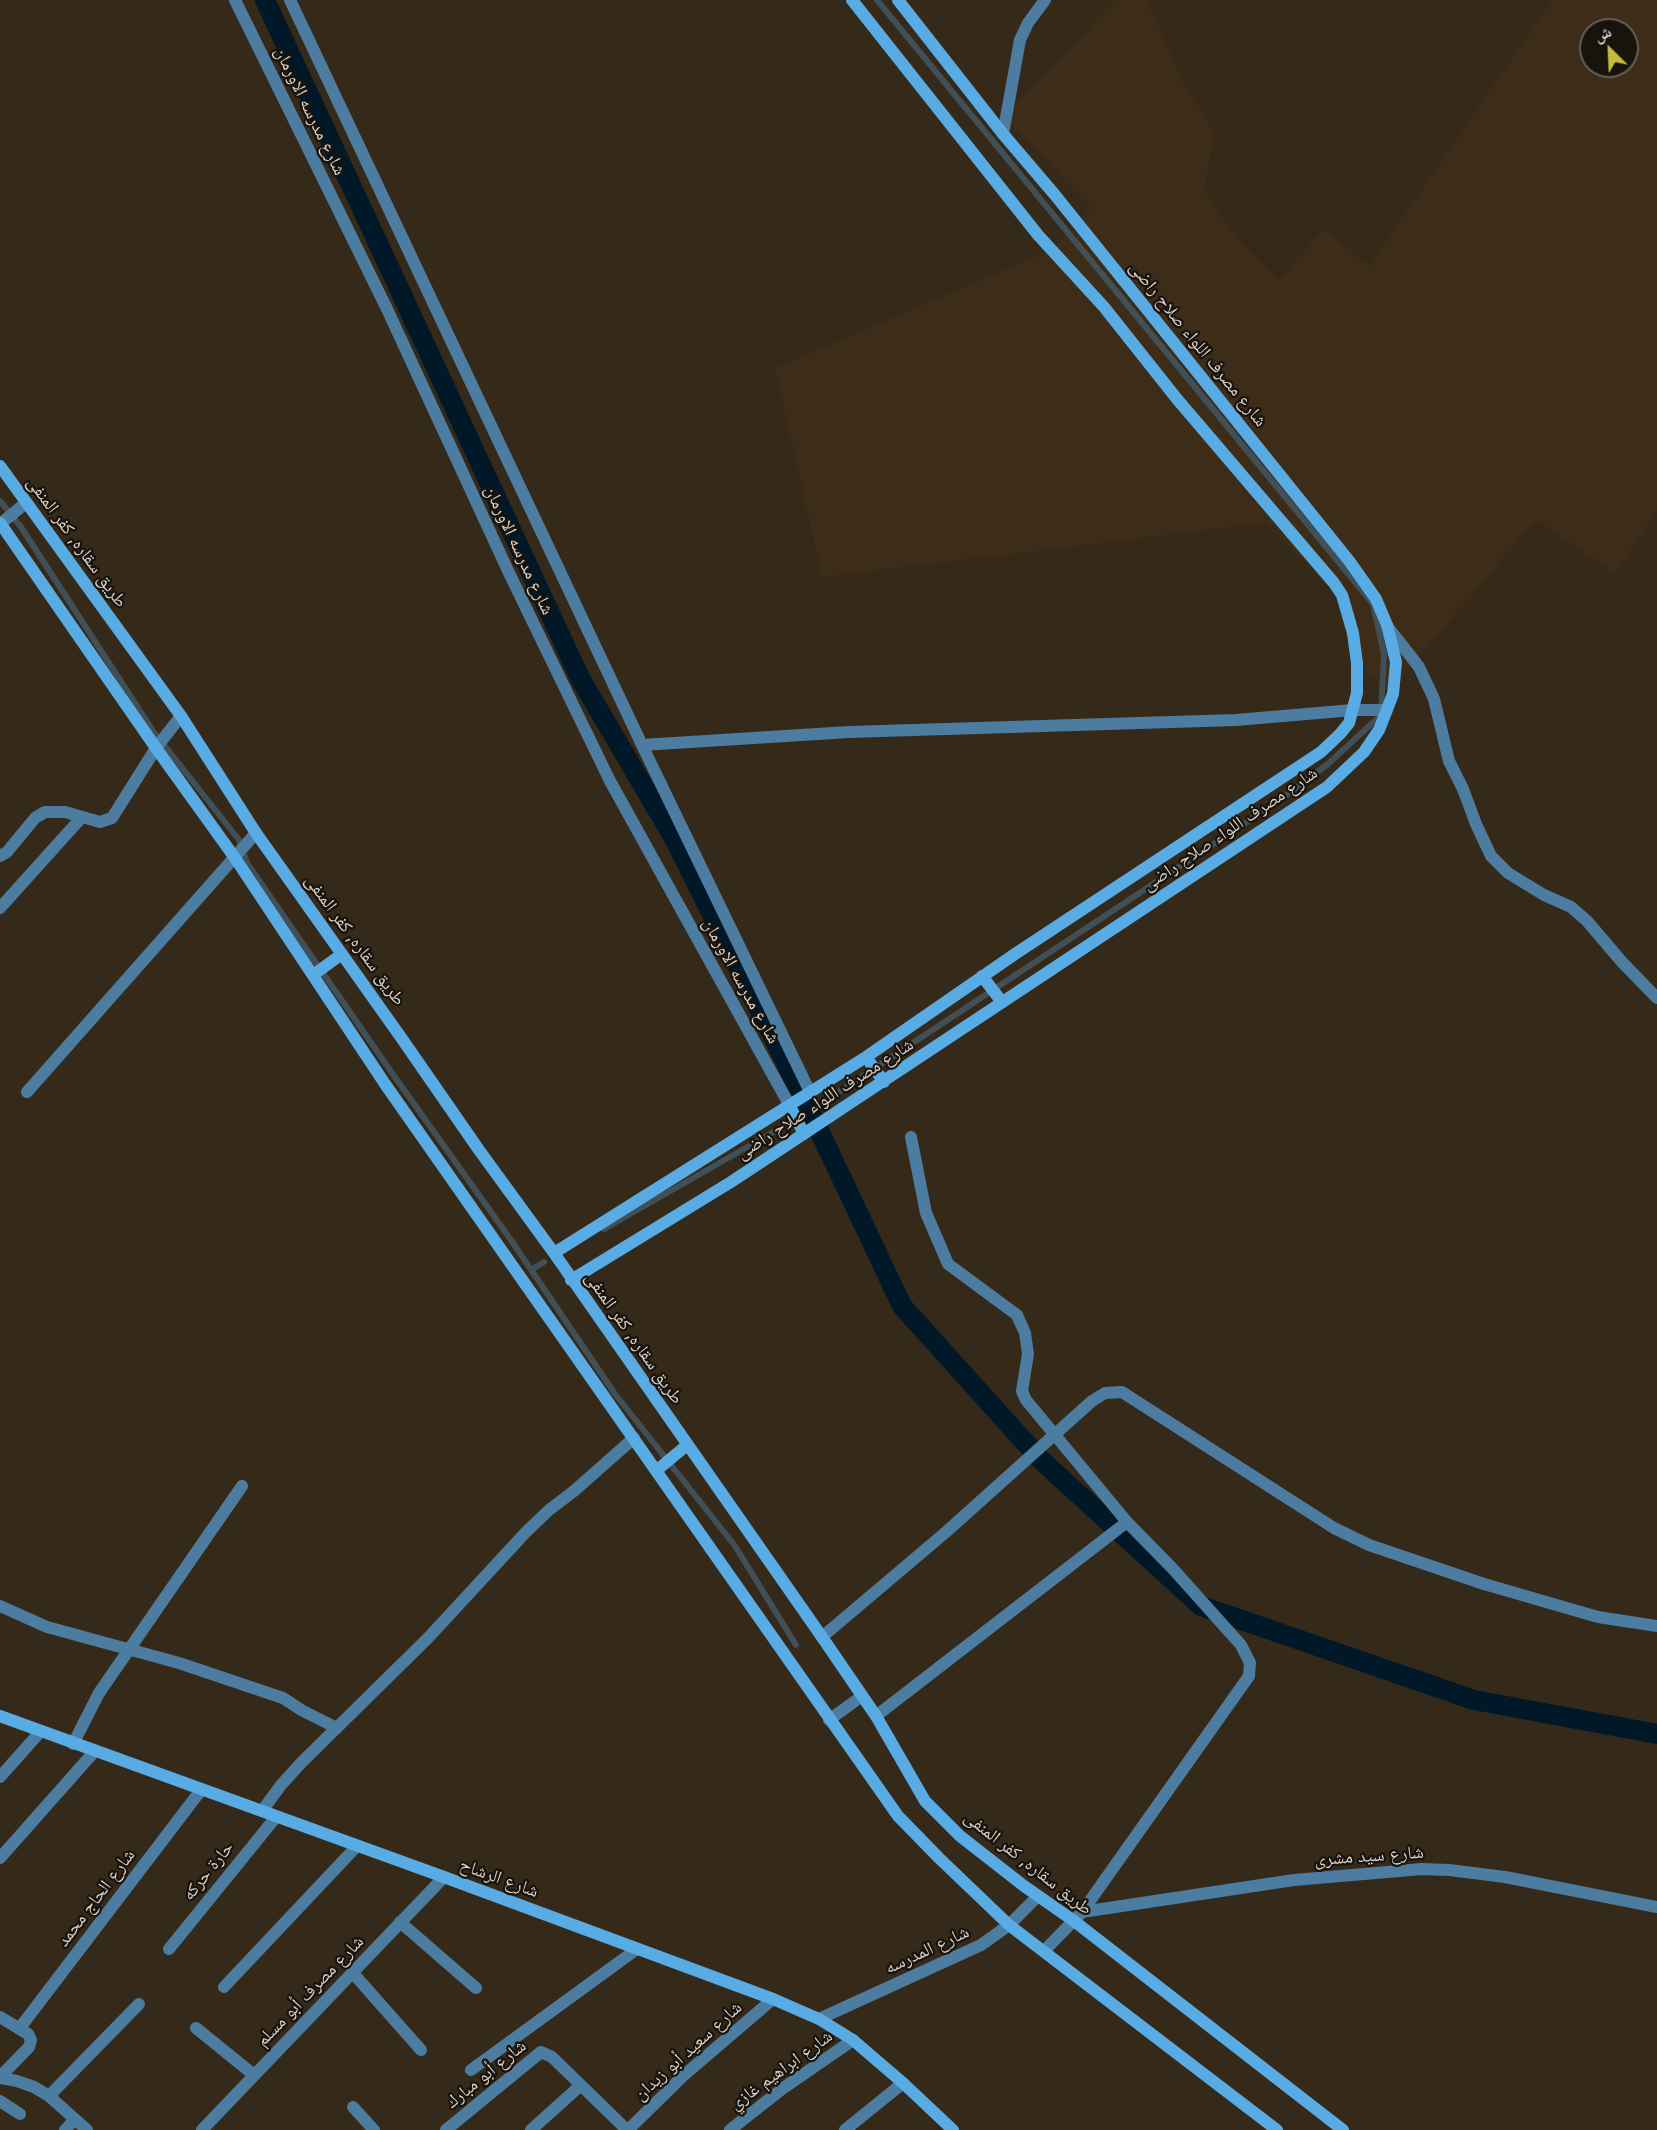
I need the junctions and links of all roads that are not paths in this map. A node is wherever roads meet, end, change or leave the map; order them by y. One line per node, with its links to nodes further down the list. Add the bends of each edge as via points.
1 (235, 0): 30 (street, شارع مدرسه الاورمان, via 387,309 610,782)
2 (290, 0): 15 (street, شارع مدرسه الاورمان)
3 (852, 0): 11 (street, شارع مصرف اللواء صلاح راضى, via 1038,235 1104,307 1334,583 1342,595 1353,633 1357,663)
4 (898, 0): 6 (street, شارع مصرف اللواء صلاح راضى)
5 (1044, 0): 6 (street, via 1020,40)
6 (1004, 134): 10 (street, شارع مصرف اللواء صلاح راضى, via 1350,562 1376,599)
7 (0, 466): 8 (street, طريق سقاره, كفر المنفى)
8 (22, 506): 9 (street); 13 (street, طريق سقاره, كفر المنفى)
9 (2, 522): 14 (street)
10 (1387, 626): 12 (street, شارع مصرف اللواء صلاح راضى, via 1396,662); 24 (street, via 1419,667 1434,699 1449,761 1491,856 1508,873 1544,896 1571,907)
11 (1353, 710): 12 (street); 15 (street, via 1236,720 849,732); 23 (street, شارع مصرف اللواء صلاح راضى, via 1340,734 1321,752)
12 (1387, 710): 25 (street, شارع مصرف اللواء صلاح راضى, via 1364,752 1327,787)
13 (178, 721): 14 (street); 17 (street, طريق سقاره, كفر المنفى)
14 (160, 744): 16 (street, via 112,818 100,822); 19 (street)
15 (642, 745): 29 (street, شارع مدرسه الاورمان)
16 (82, 817): 18 (street, via 45,812); 20 (street)
17 (256, 833): 19 (street); 21 (street, طريق سقاره, كفر المنفى)
18 (0, 856)
19 (235, 858): 22 (street); 28 (street)
20 (0, 908)
21 (337, 958): 22 (street); 33 (street, طريق سقاره, كفر المنفى)
22 (316, 973): 36 (street, via 385,1084)
23 (982, 976): 25 (street); 26 (street, شارع مصرف اللواء صلاح راضى)
24 (1657, 998)
25 (1002, 1002): 27 (street, شارع مصرف اللواء صلاح راضى)
26 (866, 1057): 27 (street); 29 (street, شارع مصرف اللواء صلاح راضى)
27 (884, 1082): 31 (street, شارع مصرف اللواء صلاح راضى)
28 (27, 1092)
29 (810, 1092): 30 (street, شارع مصرف اللواء صلاح راضى)
30 (790, 1106): 31 (street); 33 (street, شارع مصرف اللواء صلاح راضى)
31 (804, 1134): 34 (street, شارع مصرف اللواء صلاح راضى)
32 (911, 1137): 35 (street, via 926,1213 948,1264 1017,1315 1028,1354 1022,1390)
33 (554, 1253): 34 (street, طريق سقاره, كفر المنفى)
34 (572, 1280): 37 (street, طريق سقاره, كفر المنفى)
35 (1054, 1435): 40 (street); 42 (street, via 1092,1401 1105,1393 1122,1392 1334,1528 1369,1545 1598,1617); 43 (street)
36 (634, 1438): 38 (street); 49 (street, via 534,1525)
37 (683, 1448): 38 (street); 43 (street, طريق سقاره, كفر المنفى)
38 (661, 1467): 48 (street)
39 (242, 1486): 44 (street)
40 (1127, 1522): 47 (street); 62 (street, via 1241,1645 1250,1663 1249,1676)
41 (0, 1606): 44 (street, via 48,1627)
42 (1657, 1626)
43 (822, 1637): 45 (street, طريق سقاره, كفر المنفى)
44 (129, 1648): 49 (street, via 283,1698); 51 (street, via 99,1693)
45 (859, 1699): 47 (street, طريق سقاره, كفر المنفى); 48 (street)
46 (0, 1716): 50 (street, شارع الرشاح)
47 (876, 1716): 60 (street, طريق سقاره, كفر المنفى, via 925,1801 960,1836)
48 (832, 1718): 64 (street, via 898,1816)
49 (337, 1728): 55 (street, via 281,1785)
50 (40, 1731): 51 (street, شارع الرشاح); 53 (street)
51 (73, 1744): 52 (street, شارع الرشاح)
52 (94, 1752): 54 (street, شارع الرشاح); 58 (street)
53 (0, 1778)
54 (201, 1790): 55 (street, شارع الرشاح); 76 (street, شارع الحاج محمد)
55 (262, 1811): 56 (street, شارع الرشاح)
56 (276, 1816): 57 (street, شارع الرشاح); 65 (street, حارة حركه)
57 (357, 1846): 59 (street, شارع الرشاح); 69 (street)
58 (0, 1858)
59 (444, 1877): 63 (street, شارع مصرف أبو مسلم); 66 (street, شارع الرشاح)
60 (1038, 1896): 62 (street, طريق سقاره, كفر المنفى); 64 (street, شارع المدرسه)
61 (1657, 1907): 62 (street, شارع سيد مشرى, via 1505,1877 1422,1869 1294,1880)
62 (1078, 1917): 67 (street); 100 (street, طريق سقاره, كفر المنفى)
63 (400, 1922): 68 (street, شارع مصرف أبو مسلم); 70 (street)
64 (1009, 1925): 67 (street); 74 (street, شارع المدرسه, via 966,1953)
65 (169, 1949)
66 (638, 1949): 71 (street, شارع الرشاح); 79 (street)
67 (1044, 1951): 99 (street)
68 (352, 1972): 78 (street); 80 (street, شارع مصرف أبو مسلم)
69 (224, 1986)
70 (476, 1988)
71 (773, 1999): 74 (street, شارع الرشاح); 95 (street, شارع سعيد أبو زيدان, via 682,2076)
72 (139, 2004): 84 (street)
73 (0, 2017): 76 (street)
74 (819, 2019): 77 (street, شارع الرشاح)
75 (196, 2028): 80 (street)
76 (19, 2029): 81 (street, via 28,2034 31,2044)
77 (853, 2040): 82 (street, شارع الرشاح); 96 (street, شارع ابراهيم غازي)
78 (421, 2050)
79 (471, 2070)
80 (255, 2075): 91 (street, شارع مصرف أبو مسلم)
81 (0, 2077): 84 (street, via 17,2080)
82 (903, 2083): 97 (street); 98 (street, شارع الرشاح)
83 (581, 2085): 93 (street, شارع أبو مبارك, via 549,2054 541,2052); 94 (street); 95 (street, شارع أبو مبارك)
84 (50, 2097): 88 (street)
85 (0, 2101): 87 (street)
86 (353, 2107): 92 (street)
87 (21, 2114)
88 (75, 2119): 89 (street); 90 (street)
89 (65, 2130)
90 (87, 2130)
91 (202, 2130)
92 (374, 2130)
93 (446, 2130)
94 (531, 2130)
95 (627, 2130)
96 (730, 2130)
97 (845, 2130)
98 (953, 2130)
99 (1277, 2130)
100 (1343, 2130)

